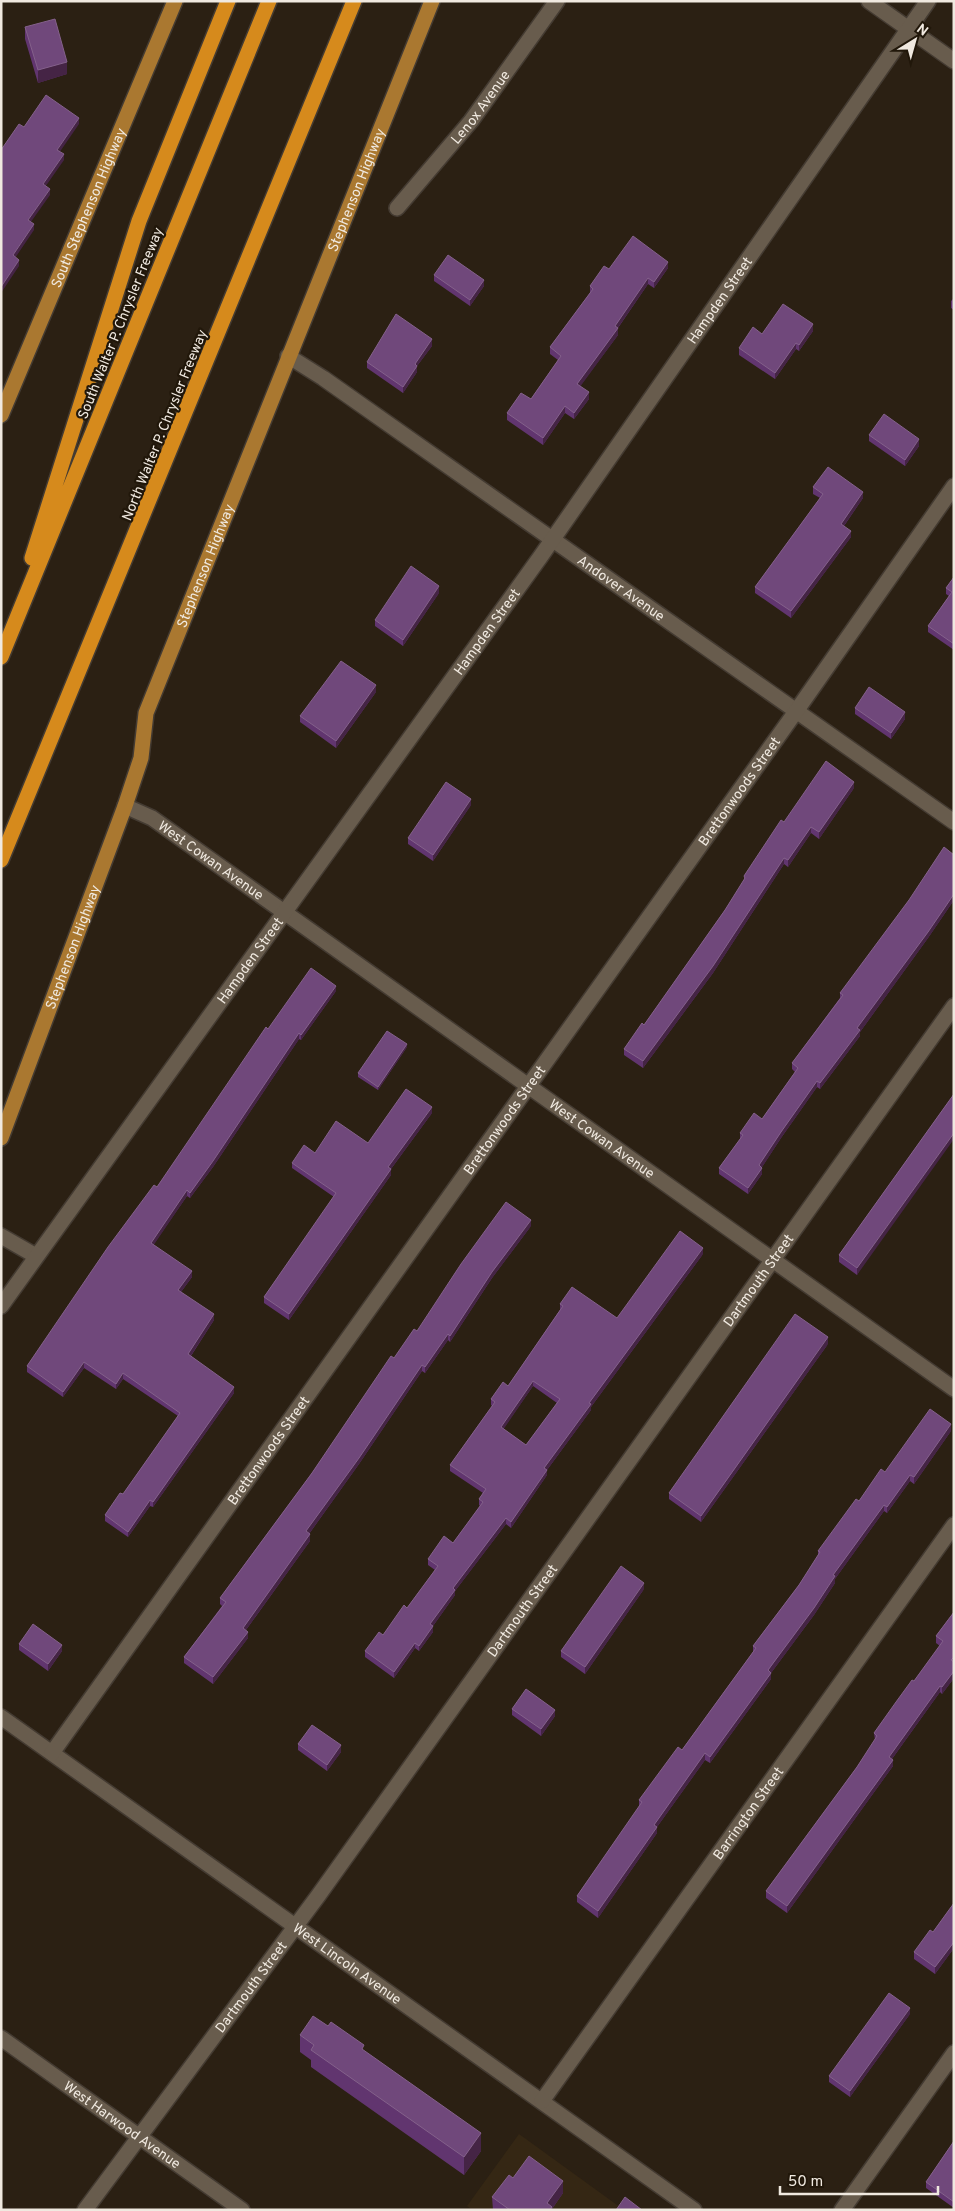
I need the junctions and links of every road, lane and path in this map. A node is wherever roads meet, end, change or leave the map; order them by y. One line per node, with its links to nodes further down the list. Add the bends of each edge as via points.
1 (175, 1): 13 (main road, South Stephenson Highway)
2 (228, 1): 16 (highway, via 139,221)
3 (269, 1): 16 (highway, South Walter P. Chrysler Freeway)
4 (354, 1): 20 (highway, North Walter P. Chrysler Freeway)
5 (432, 1): 12 (main road, Stephenson Highway)
6 (557, 1): 11 (street, Lenox Avenue, via 471,121)
7 (869, 1): 9 (street)
8 (928, 1): 9 (street, Hampden Street)
9 (909, 28): 10 (street); 15 (street, Hampden Street)
10 (954, 60)
11 (397, 208)
12 (288, 356): 15 (street, Andover Avenue); 18 (main road, Stephenson Highway, via 146,713 141,758)
13 (1, 415)
14 (954, 486): 17 (street, Brettonwoods Street)
15 (553, 539): 17 (street, Andover Avenue); 21 (street, Hampden Street)
16 (1, 655)
17 (797, 710): 19 (street, Andover Avenue); 23 (street, Brettonwoods Street)
18 (125, 806): 21 (street, West Cowan Avenue, via 152,818); 24 (main road, Stephenson Highway)
19 (954, 822)
20 (1, 860)
21 (286, 912): 23 (street, West Cowan Avenue); 26 (street, Hampden Street)
22 (954, 1006): 27 (street, Dartmouth Street)
23 (528, 1086): 27 (street, West Cowan Avenue); 32 (street, Brettonwoods Street)
24 (1, 1138)
25 (1, 1236): 26 (street)
26 (36, 1256): 28 (street, Hampden Street)
27 (774, 1260): 29 (street, West Cowan Avenue); 33 (street, Dartmouth Street)
28 (1, 1306)
29 (954, 1389)
30 (954, 1525): 36 (street, Barrington Street)
31 (1, 1717): 32 (street, West Lincoln Avenue)
32 (52, 1753): 33 (street, West Lincoln Avenue)
33 (296, 1926): 36 (street, West Lincoln Avenue); 37 (street, Dartmouth Street)
34 (1, 2038): 37 (street, West Harwood Avenue)
35 (954, 2053): 41 (street)
36 (542, 2101): 40 (street, West Lincoln Avenue)
37 (140, 2137): 38 (street, Dartmouth Street); 39 (street, West Harwood Avenue)
38 (85, 2210)
39 (242, 2210)
40 (694, 2210)
41 (842, 2210)

